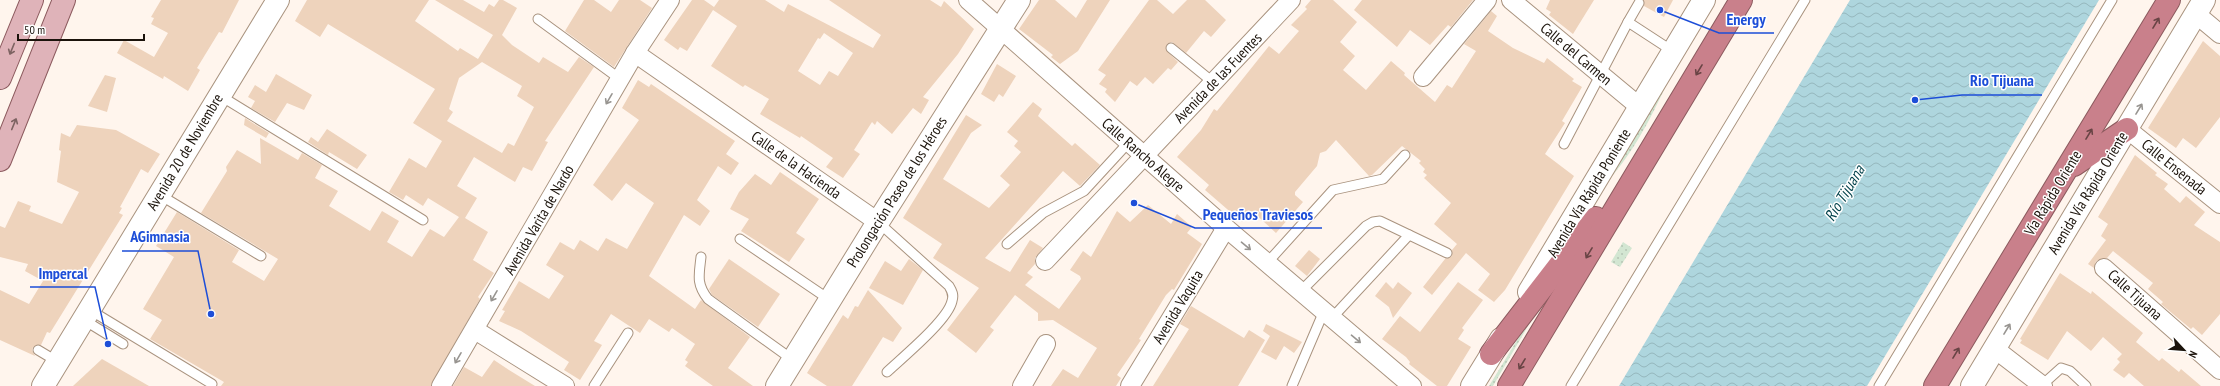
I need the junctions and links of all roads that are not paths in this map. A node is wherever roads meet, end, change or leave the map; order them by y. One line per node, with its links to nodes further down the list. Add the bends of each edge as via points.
1 (32, 0): 28 (main road, one-way to 28)
2 (64, 0): 39 (main road, one-way to 2)
3 (278, 0): 31 (main road, Avenida 20 de Noviembre)
4 (670, 0): 25 (street, Avenida Varita de Nardo)
5 (968, 0): 20 (street, Calle Rancho Alegre)
6 (1019, 0): 20 (main road, Prolongación Paseo de los Héroes)
7 (1291, 0): 30 (street, Avenida de las Fuentes)
8 (1487, 0): 27 (street)
9 (1511, 0): 26 (street, Calle del Carmen)
10 (1704, 0): 24 (main road, Avenida Vía Rápida Poniente)
11 (1735, 0): 22 (highway)
12 (1741, 0): 22 (highway, Avenida Vía Rápida Poniente)
13 (1805, 0): 82 (lane)
14 (2112, 0): 83 (lane)
15 (2169, 0): 40 (highway, Vía Rápida Oriente, one-way to 15)
16 (1639, 3): 19 (lane)
17 (2200, 7): 21 (street); 33 (main road, Avenida Vía Rápida Oriente, one-way to 17)
18 (538, 19): 29 (lane)
19 (1628, 22): 24 (lane); 26 (lane)
20 (1000, 30): 35 (street, Calle Rancho Alegre); 44 (main road, Prolongación Paseo de los Héroes)
21 (2220, 34)
22 (1716, 42): 34 (highway, Avenida Vía Rápida Poniente, one-way to 34)
23 (1170, 48): 30 (lane)
24 (1674, 52): 32 (main road, Avenida Vía Rápida Poniente)
25 (636, 53): 29 (street, Avenida Varita de Nardo); 44 (street, Calle de la Hacienda)
26 (1601, 76): 32 (street, Calle del Carmen); 36 (lane)
27 (1423, 77)
28 (0, 78)
29 (620, 79): 59 (street, Avenida Varita de Nardo, one-way to 59)
30 (1214, 83): 37 (street, Avenida de las Fuentes)
31 (219, 95): 41 (main road, Avenida 20 de Noviembre); 43 (lane)
32 (1641, 108): 65 (main road, Avenida Vía Rápida Poniente)
33 (2127, 129): 40 (highway); 42 (street, Calle Ensenada); 63 (main road, Avenida Vía Rápida Oriente, one-way to 33)
34 (1660, 135): 65 (highway); 81 (highway, Avenida Vía Rápida Poniente, one-way to 81)
35 (1129, 142): 37 (street, Calle Rancho Alegre); 48 (lane, via 1084,191 1043,213)
36 (1564, 144)
37 (1144, 155): 45 (street, Calle Rancho Alegre); 52 (street, Avenida de las Fuentes)
38 (1405, 155): 53 (lane, via 1383,179 1333,190)
39 (0, 160)
40 (2068, 169): 84 (highway, Vía Rápida Oriente, one-way to 40)
41 (160, 195): 50 (lane); 57 (main road, Avenida 20 de Noviembre)
42 (2220, 204)
43 (423, 220)
44 (878, 222): 56 (main road, Prolongación Paseo de los Héroes); 69 (lane, Calle de la Hacienda, via 949,286 953,294 948,310 937,325)
45 (1226, 228): 53 (street, Calle Rancho Alegre, one-way to 53); 77 (street, Avenida Vaquita)
46 (1408, 235): 49 (lane); 55 (lane, via 1380,222 1373,222); 58 (lane)
47 (740, 239): 56 (lane)
48 (1007, 244)
49 (1447, 253)
50 (261, 256)
51 (701, 257): 66 (lane, via 698,279 700,290 708,299)
52 (1045, 261)
53 (1267, 263): 55 (street, Calle Rancho Alegre)
54 (2104, 268): 68 (street, Calle Tijuana)
55 (1301, 291): 58 (street, Calle Rancho Alegre)
56 (830, 300): 66 (main road, Prolongación Paseo de los Héroes)
57 (87, 315): 61 (lane); 67 (main road, Avenida 20 de Noviembre); 70 (lane)
58 (1328, 315): 78 (lane); 79 (street, Calle Rancho Alegre, one-way to 79)
59 (475, 330): 72 (street, Avenida Varita de Nardo, one-way to 72); 73 (street)
60 (628, 333): 74 (lane)
61 (123, 344)
62 (1046, 344): 76 (street)
63 (1994, 349): 85 (main road, Avenida Vía Rápida Oriente); 86 (street)
64 (38, 350): 67 (lane)
65 (1491, 354): 80 (main road, Avenida Vía Rápida Poniente)
66 (793, 360): 75 (main road, Prolongación Paseo de los Héroes)
67 (58, 362): 71 (main road, Avenida 20 de Noviembre)
68 (2220, 370)
69 (887, 372)
70 (212, 384)
71 (43, 386)
72 (441, 386)
73 (565, 386)
74 (594, 386)
75 (777, 386)
76 (1022, 386)
77 (1130, 386)
78 (1292, 386)
79 (1412, 386)
80 (1472, 386)
81 (1509, 386)
82 (1571, 386)
83 (1879, 386)
84 (1936, 386)
85 (1972, 386)
86 (2043, 386): 87 (lane, via 2061,368 2070,372)
87 (2086, 386)

